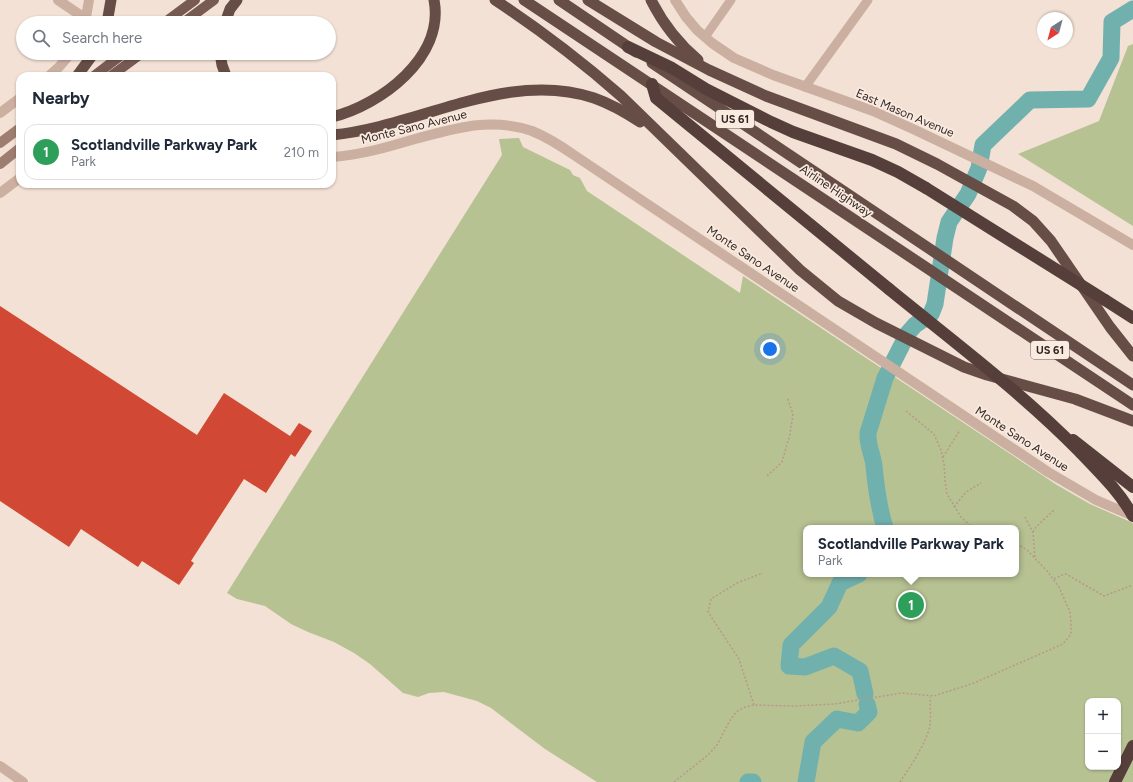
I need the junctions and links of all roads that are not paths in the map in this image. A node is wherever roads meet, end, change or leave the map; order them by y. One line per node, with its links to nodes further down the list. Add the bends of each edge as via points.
1 (58, 0): 16 (street)
2 (89, 0): 17 (street)
3 (111, 0): 18 (highway)
4 (195, 0): 19 (main road)
5 (214, 0): 20 (main road)
6 (237, 0): 21 (highway)
7 (434, 0): 39 (highway, via 436,18 430,39 420,58 390,90 350,112)
8 (495, 0): 40 (highway, via 585,65 621,96)
9 (524, 0): 35 (highway, Airline Highway / US 61)
10 (559, 0): 23 (highway, Airline Highway / US 61)
11 (588, 0): 29 (highway, via 656,42)
12 (651, 0): 29 (highway, via 671,33)
13 (675, 0): 22 (street, East Mason Avenue, via 691,24)
14 (731, 0): 22 (street)
15 (868, 0): 36 (street)
16 (79, 16)
17 (86, 16)
18 (108, 16)
19 (173, 16)
20 (192, 16)
21 (228, 16)
22 (704, 37): 36 (street, East Mason Avenue, via 739,60)
23 (628, 46): 50 (highway, bridge, via 765,120 898,172); 54 (highway, Airline Highway / US 61)
24 (65, 60): 30 (street)
25 (89, 60): 31 (highway)
26 (115, 60): 32 (main road)
27 (133, 60): 33 (main road)
28 (221, 60): 34 (highway)
29 (709, 70): 53 (highway, via 766,96 912,151 1025,214 1045,233)
30 (53, 72)
31 (80, 72)
32 (99, 72)
33 (116, 72)
34 (225, 72)
35 (652, 84): 55 (highway, Airline Highway / US 61); 57 (highway, bridge, via 656,98)
36 (805, 87): 49 (street, East Mason Avenue, via 881,114 1008,174 1046,193)
37 (16, 101): 38 (street)
38 (0, 113)
39 (336, 116)
40 (651, 127): 42 (highway, via 594,98 567,92 534,90 494,95 377,128); 56 (highway, via 800,270 838,301 964,367 987,376 1075,399)
41 (16, 131): 43 (main road)
42 (336, 134)
43 (0, 143)
44 (16, 151): 46 (main road)
45 (336, 156): 59 (street, Monte Sano Avenue, via 371,152 472,125 495,124 531,131 555,142 1066,483)
46 (0, 164)
47 (16, 181): 48 (street)
48 (0, 193)
49 (1133, 245)
50 (1105, 300): 51 (highway); 52 (highway)
51 (1133, 313)
52 (1133, 318)
53 (1133, 356)
54 (1133, 385)
55 (1133, 405)
56 (1133, 421)
57 (1050, 422): 58 (highway, bridge); 59 (highway, bridge, via 1109,482)
58 (1133, 487)
59 (1133, 516)
60 (1133, 746): 64 (highway)
61 (1133, 759): 64 (highway)
62 (0, 766): 63 (street)
63 (23, 782)
64 (1115, 782)

